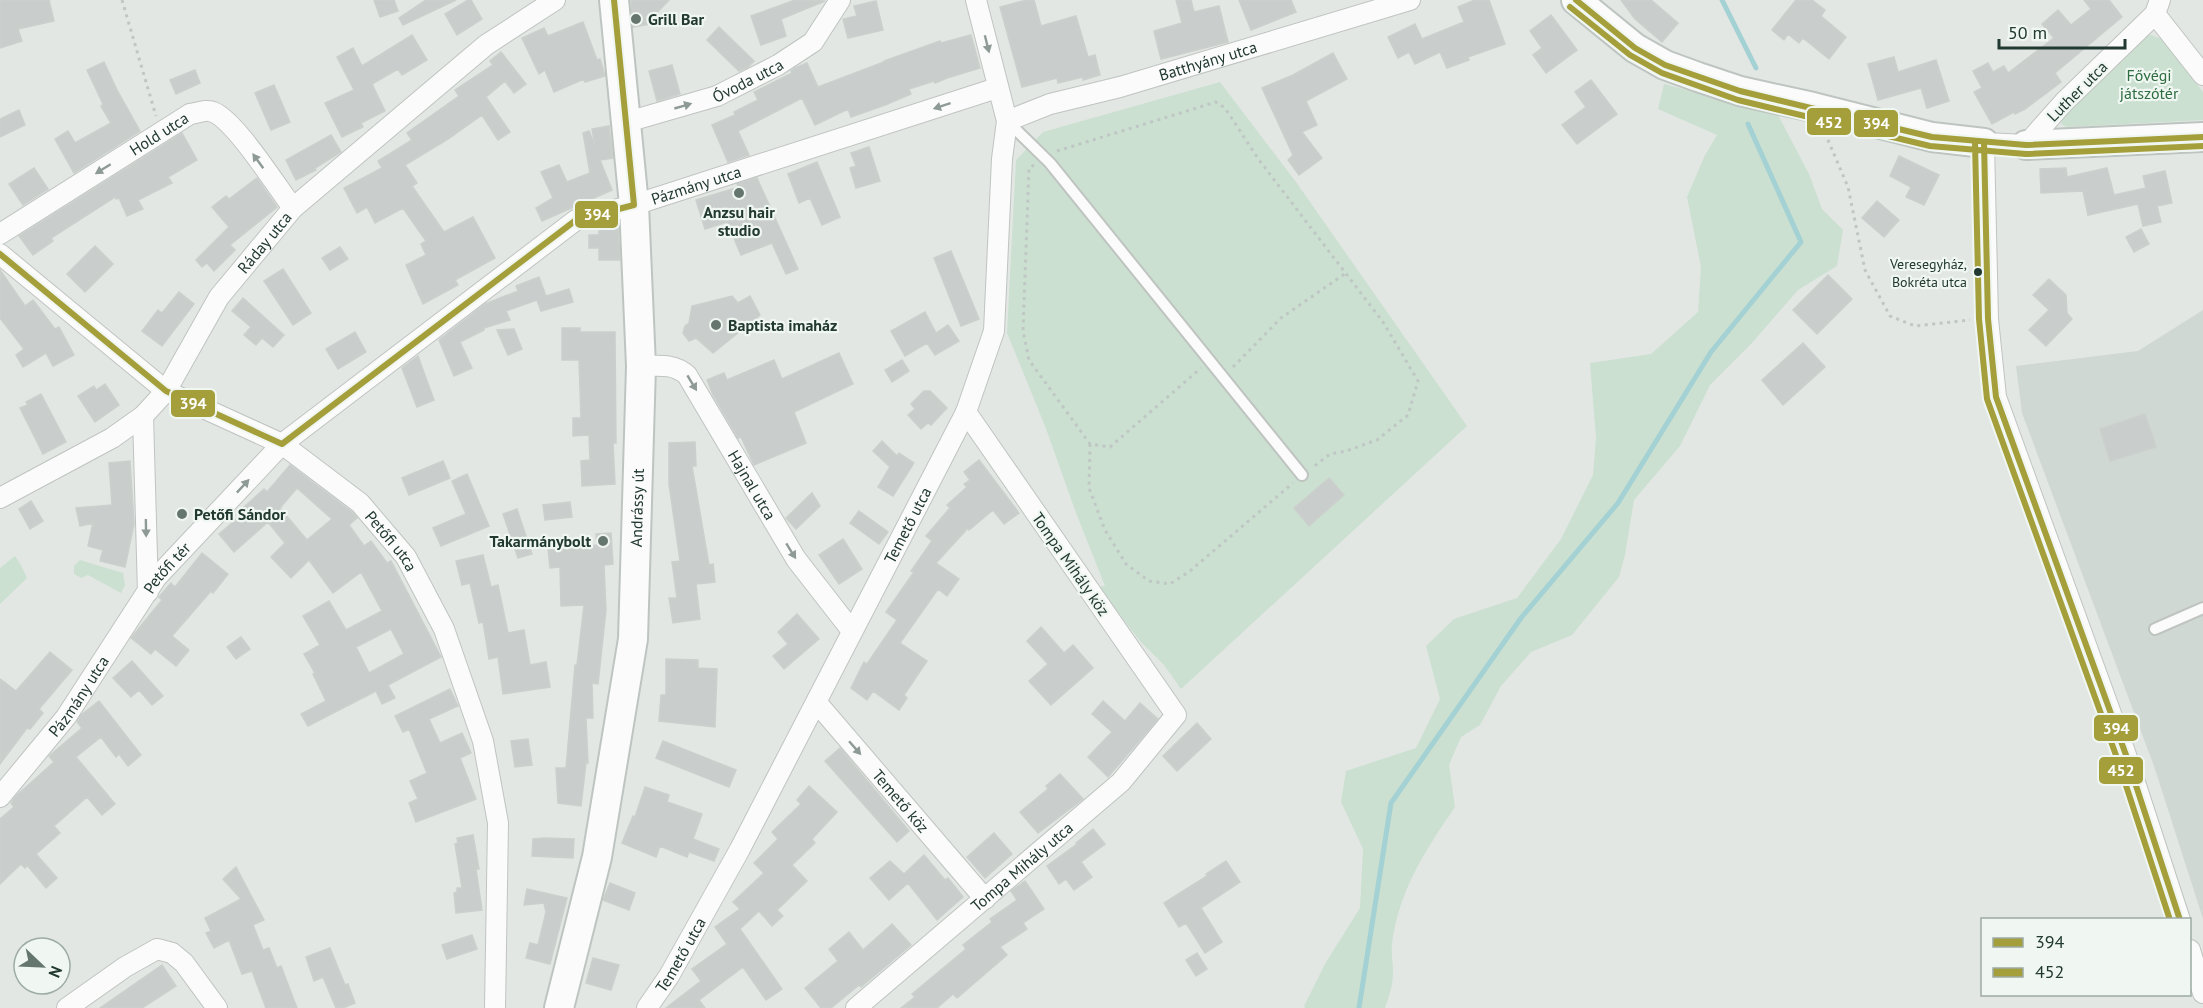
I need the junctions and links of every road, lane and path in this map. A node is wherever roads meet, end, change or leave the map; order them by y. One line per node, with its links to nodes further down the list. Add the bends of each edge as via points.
1 (122, 0): 14 (path, via 154,113)
2 (555, 0): 20 (street, Ráday utca, via 486,45)
3 (614, 0): 13 (main road, Andrássy út)
4 (840, 0): 13 (street, Óvoda utca, one-way to 4, via 717,96 778,65 813,42)
5 (976, 0): 10 (street, Temető utca, one-way to 10)
6 (1410, 0): 12 (street, Batthyány utca, via 1120,87 1050,104)
7 (1576, 0): 11 (main road, via 1635,48 1665,65 1740,91)
8 (2158, 7): 9 (street, Luther utca); 17 (street, Luther utca)
9 (2203, 75)
10 (998, 88): 12 (street, Temető utca); 19 (street, Pázmány utca, one-way to 19)
11 (1813, 107): 16 (main road, via 1932,137); 24 (path, via 1848,187 1865,270 1890,316 1915,326)
12 (1007, 121): 18 (lane); 29 (street, Temető utca, via 994,331)
13 (627, 122): 19 (main road, Andrássy út)
14 (168, 128): 20 (street, Hold utca, one-way to 14, via 225,117 210,110 190,114); 21 (street, Hold utca, one-way to 21)
15 (2203, 136): 17 (main road)
16 (1983, 143): 17 (street); 24 (street)
17 (2026, 145)
18 (1044, 156): 23 (path, via 1216,102 1225,108 1259,160); 25 (lane); 32 (path, via 1029,168 1023,331 1029,360)
19 (634, 205): 26 (main road, Andrássy út); 31 (street, Pázmány utca, via 576,220)
20 (293, 208): 28 (street, Ráday utca, via 219,297)
21 (0, 234)
22 (0, 254): 28 (street, Petőfi utca)
23 (1346, 273): 27 (path, via 1281,318); 33 (path, via 1383,322 1418,381 1408,415 1377,440 1330,454)
24 (1988, 319): 43 (street, via 1996,397 2126,755)
25 (1210, 361): 27 (lane); 32 (path, via 1110,447)
26 (641, 366): 38 (street, Hajnal utca, one-way to 38, via 666,365 687,375 796,559); 49 (main road, Andrássy út, via 633,639 597,857)
27 (1223, 377): 33 (lane)
28 (166, 391): 30 (street, Ráday utca); 31 (street, Petőfi utca)
29 (966, 412): 38 (street, Temető utca); 40 (street, Tompa Mihály köz)
30 (143, 416): 34 (street, Ráday utca, via 112,438); 35 (street, Petőfi tér, one-way to 35)
31 (282, 444): 35 (street, Petőfi tér, one-way to 31, via 156,578); 48 (street, Petőfi utca, via 360,503 406,556 444,629 483,741 498,823)
32 (1090, 444): 33 (path, via 1089,488 1105,530 1126,564 1149,581 1170,584 1190,572)
33 (1302, 475)
34 (0, 498)
35 (148, 592): 41 (street, Pázmány utca, via 66,717)
36 (2203, 608): 37 (lane)
37 (2155, 629)
38 (852, 631): 39 (street, Temető utca)
39 (817, 703): 42 (street, Temető köz, one-way to 42); 50 (street, Temető utca, via 669,976)
40 (1176, 715): 42 (street, Tompa Mihály utca, via 1121,782)
41 (0, 797)
42 (985, 899): 51 (street, Tompa Mihály utca)
43 (2179, 918)
44 (2191, 953): 45 (street)
45 (2203, 993)
46 (67, 1008): 47 (street, via 157,949 172,953 184,963)
47 (217, 1008)
48 (495, 1008)
49 (559, 1008)
50 (647, 1008)
51 (856, 1008)

